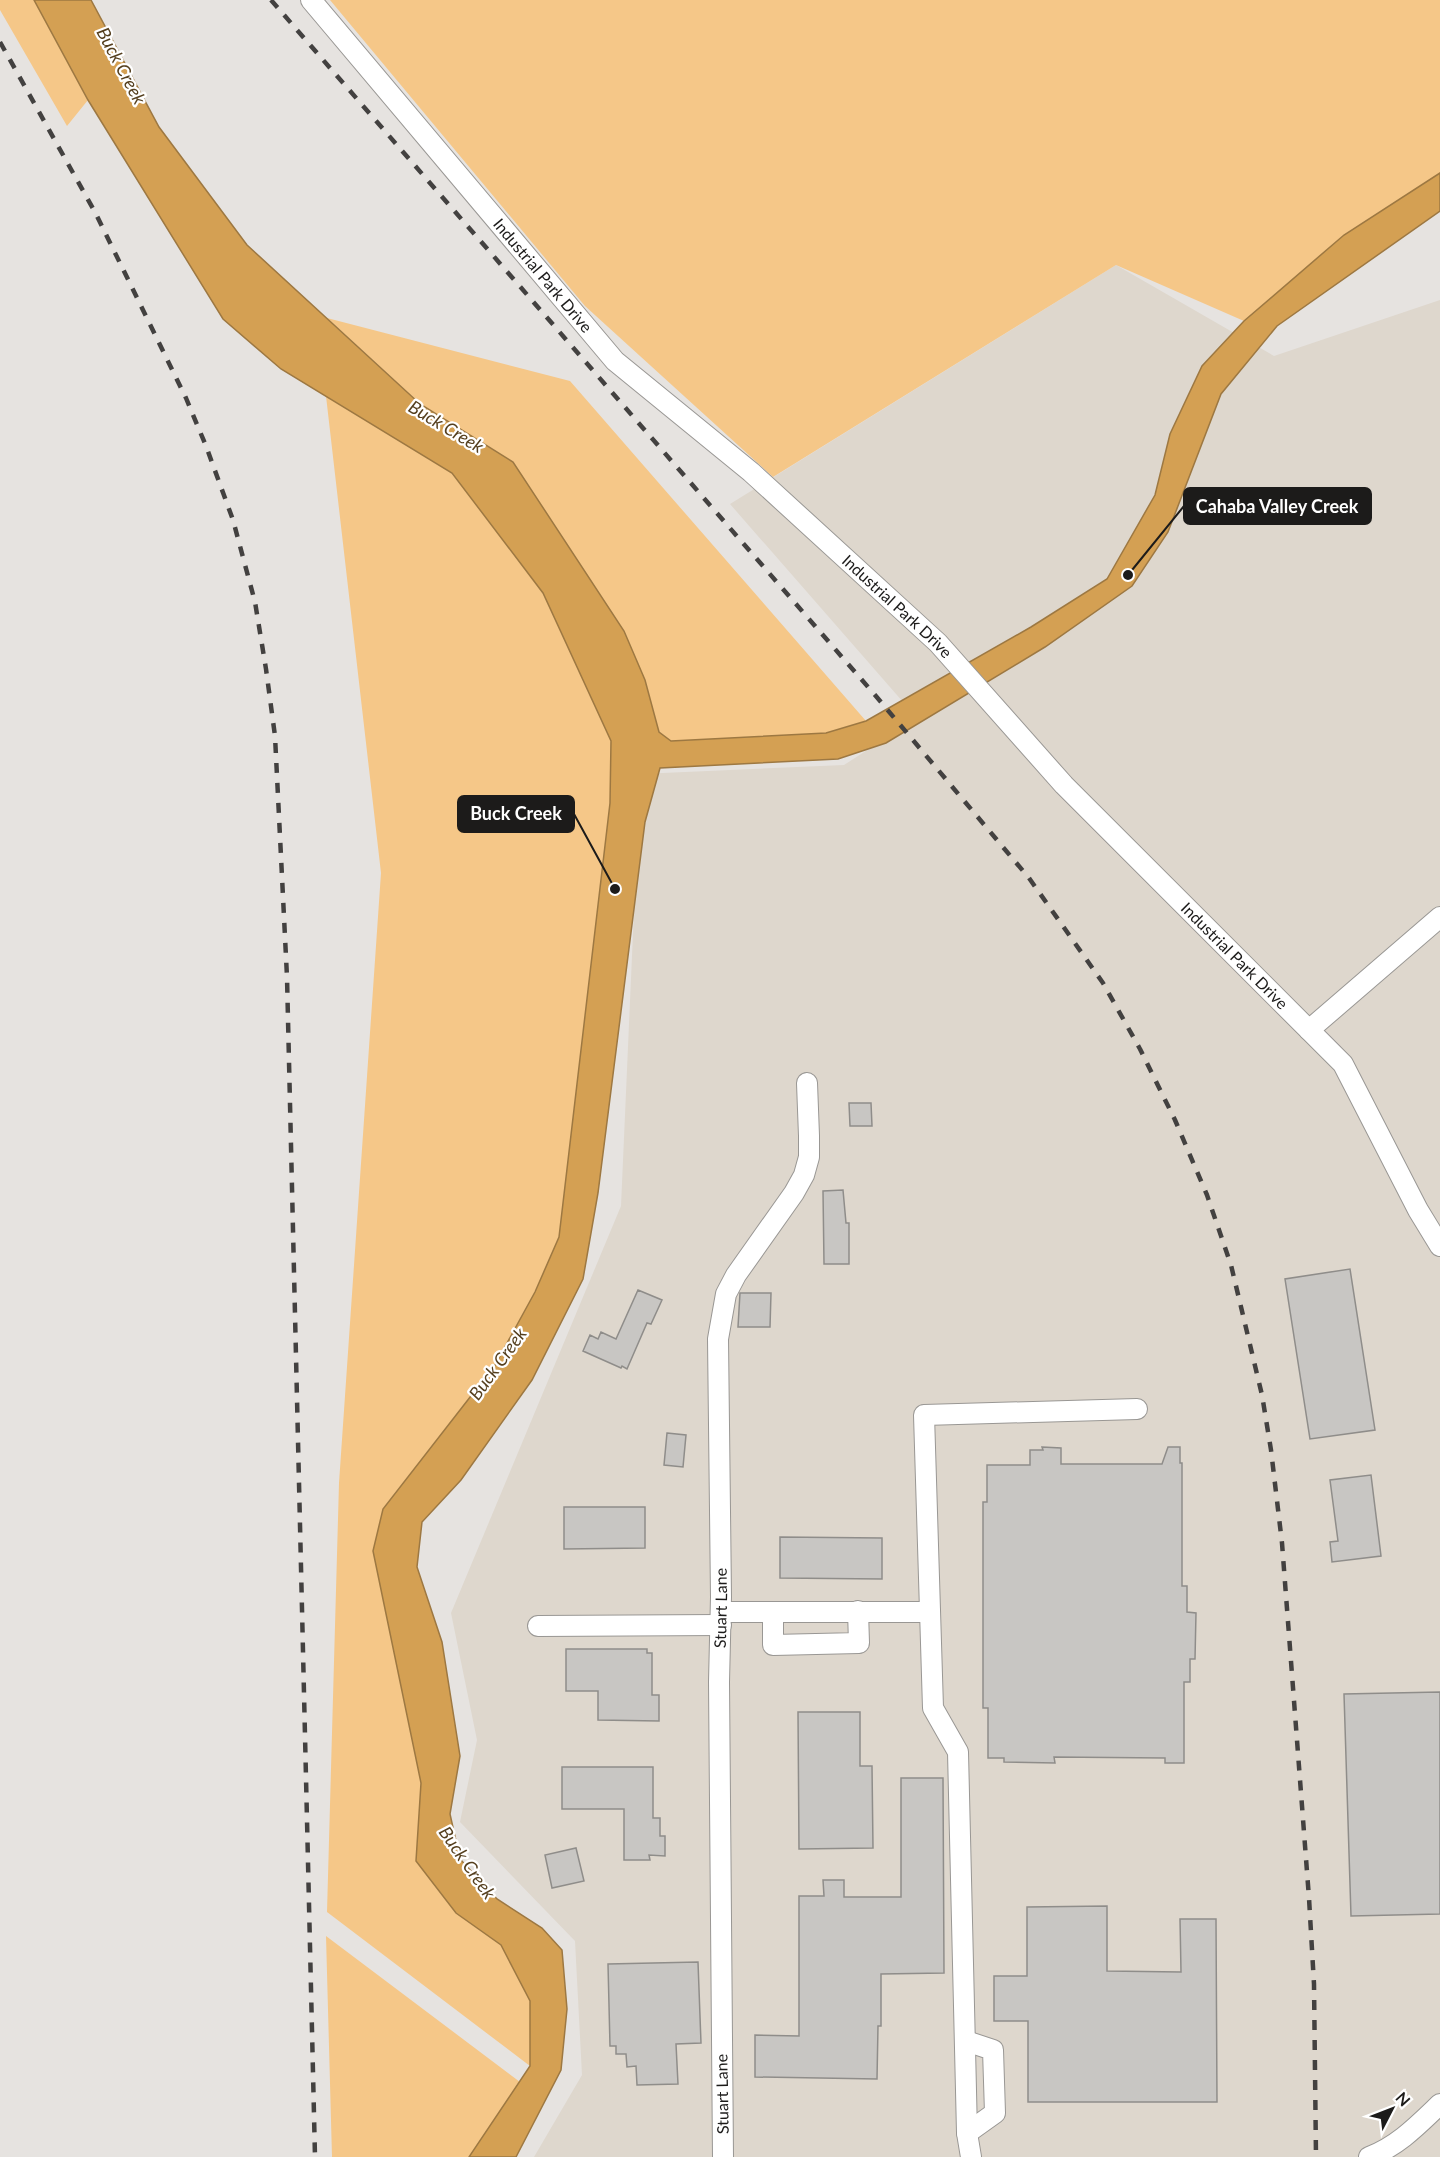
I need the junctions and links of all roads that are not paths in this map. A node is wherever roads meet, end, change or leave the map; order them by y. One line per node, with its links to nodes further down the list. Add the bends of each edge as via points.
1 (311, 0): 3 (street, Industrial Park Drive, via 615,361 751,472 938,643 1064,785)
2 (1440, 917): 3 (street)
3 (1309, 1030): 5 (street, Industrial Park Drive, via 1343,1064)
4 (807, 1083): 10 (street, Stuart Lane, via 809,1136 804,1175 736,1275 721,1316)
5 (1440, 1246)
6 (1137, 1409): 8 (street, via 924,1415)
7 (858, 1611): 8 (street); 9 (street); 9 (street, via 859,1643 773,1646)
8 (930, 1612): 12 (street, via 933,1708 958,1752)
9 (773, 1613): 10 (street)
10 (721, 1619): 11 (street); 15 (street, Stuart Lane)
11 (538, 1626)
12 (966, 2041): 14 (street); 14 (street, via 993,2050 995,2113)
13 (1440, 2104): 17 (street, via 1403,2139)
14 (967, 2133): 16 (street)
15 (723, 2157)
16 (971, 2157)
17 (1370, 2157)

